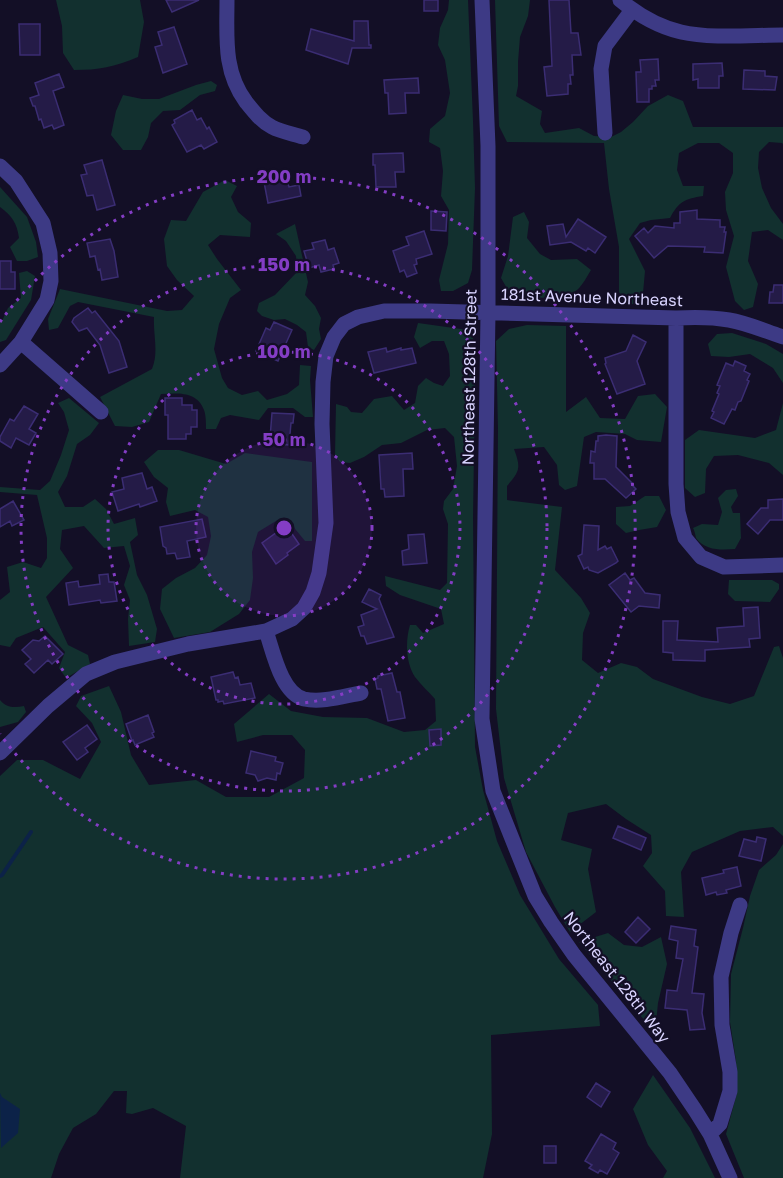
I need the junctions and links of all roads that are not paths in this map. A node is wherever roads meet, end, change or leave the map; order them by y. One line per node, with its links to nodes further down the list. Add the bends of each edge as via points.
1 (227, 0): 7 (street, via 227,54 230,73 241,95 257,117 274,128)
2 (482, 0): 9 (street, Northeast 128th Street, via 488,146)
3 (620, 0): 4 (street)
4 (632, 10): 5 (street, via 681,32 707,36); 6 (street, via 605,46 601,69)
5 (783, 35)
6 (605, 133)
7 (303, 137)
8 (0, 166): 12 (street, via 16,182 43,223 50,253 47,300)
9 (488, 312): 10 (street, 181st Avenue Northeast); 16 (street, 181st Avenue Northeast, via 384,311 344,324 334,337 326,356 323,382 326,523 319,573 304,608); 19 (street, Northeast 128th Street, via 482,719)
10 (676, 318): 11 (street, 181st Avenue Northeast, via 727,319); 15 (street, via 676,484 685,538 701,557 724,567)
11 (783, 337)
12 (21, 342): 13 (street); 14 (street)
13 (0, 366)
14 (102, 412)
15 (783, 565)
16 (266, 631): 17 (street, via 280,675 291,691 303,699); 18 (street, via 188,644 115,662 86,674)
17 (361, 693)
18 (0, 753)
19 (487, 753): 21 (street, Northeast 128th Way, via 493,791 535,896 566,944 670,1073)
20 (740, 905): 21 (street, via 721,976 730,1091 720,1124)
21 (710, 1134): 22 (street, Northeast 128th Way)
22 (730, 1178)

